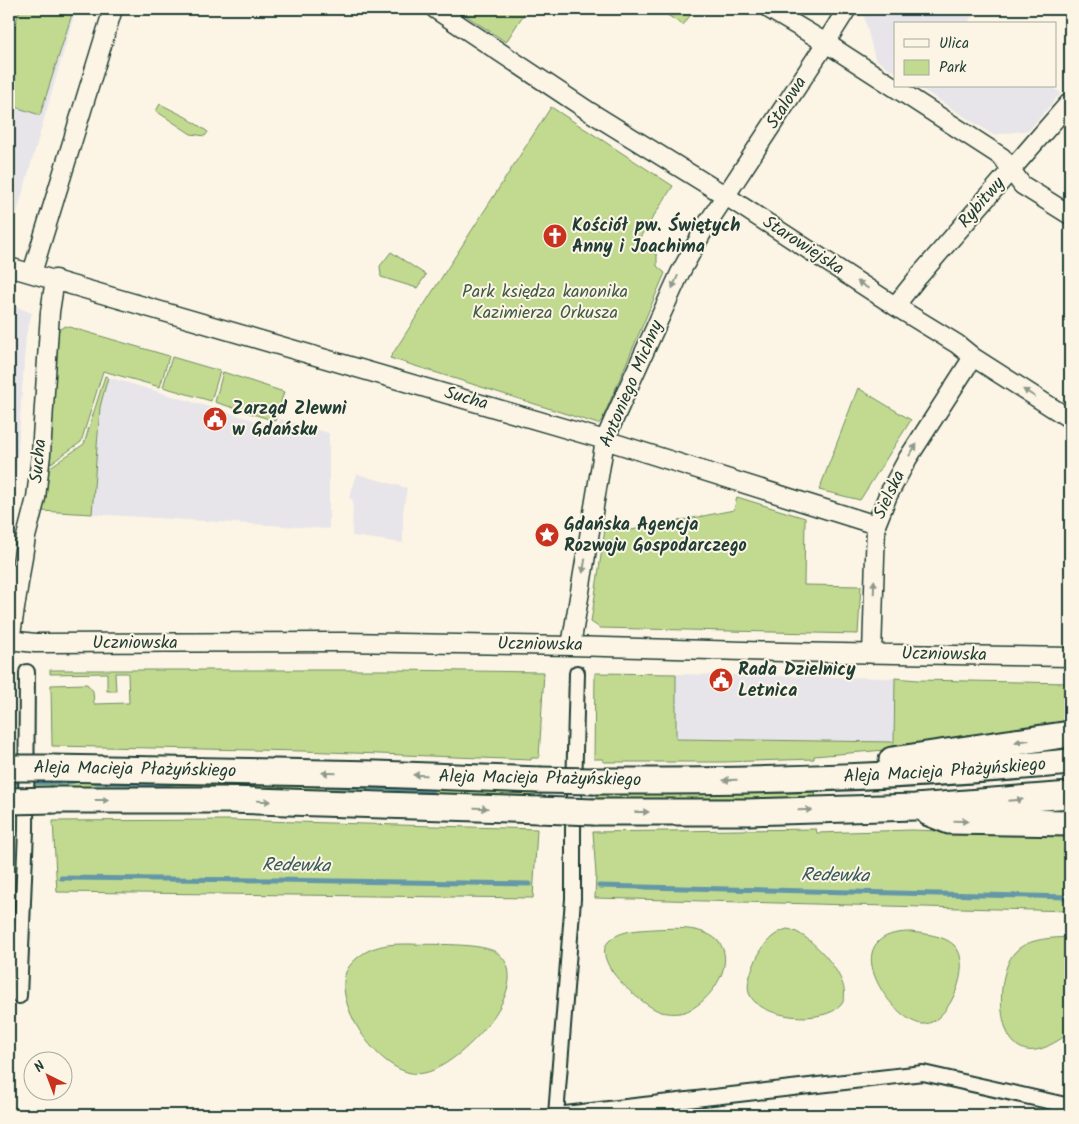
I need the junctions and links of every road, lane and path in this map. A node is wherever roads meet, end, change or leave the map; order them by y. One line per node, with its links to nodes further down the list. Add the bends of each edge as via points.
1 (113, 9): 13 (street)
2 (435, 9): 10 (street, Starowiejska, via 590,112)
3 (769, 9): 5 (street)
4 (847, 9): 5 (street, Stalowa)
5 (826, 43): 6 (street); 10 (street, Stalowa)
6 (894, 87)
7 (895, 88): 9 (street, via 1002,157)
8 (1070, 102): 9 (street, Rybitwy)
9 (1011, 170): 11 (street, via 1022,185); 15 (street, Rybitwy)
10 (726, 196): 15 (street, Starowiejska, one-way to 10); 18 (street, Antoniego Michny, one-way to 18, via 680,273)
11 (1070, 216)
12 (9, 267): 13 (street, Sucha)
13 (32, 273): 14 (street, Sucha)
14 (55, 279): 18 (street, Sucha); 20 (street, Sucha, via 36,498 26,537)
15 (895, 306): 16 (street, Starowiejska, via 957,344)
16 (973, 358): 17 (street, Starowiejska, one-way to 16); 19 (street, Sielska, one-way to 16, via 908,458)
17 (1070, 419)
18 (605, 440): 19 (street, Sucha); 21 (street, Antoniego Michny, one-way to 21)
19 (876, 524): 22 (street, Sielska, one-way to 19)
20 (10, 640): 21 (street, Uczniowska, via 35,643 344,642)
21 (571, 646): 22 (street, Uczniowska)
22 (872, 654): 23 (street, Uczniowska)
23 (1070, 657)
24 (27, 672): 34 (street, via 26,830)
25 (577, 673): 36 (street, via 573,898)
26 (1070, 734): 29 (main road, one-way to 29)
27 (1070, 762): 29 (main road, Aleja Macieja Płażyńskiego, via 950,772)
28 (9, 768): 29 (main road, Aleja Macieja Płażyńskiego, one-way to 28, bridge, via 594,781)
29 (779, 779)
30 (1070, 795): 32 (main road, Aleja Macieja Płażyńskiego, one-way to 30)
31 (9, 801): 32 (main road, Aleja Macieja Płażyńskiego, one-way to 32, bridge, via 228,800 594,812)
32 (915, 807): 33 (main road, one-way to 33, via 949,821)
33 (1070, 823)
34 (19, 996)
35 (1070, 1106): 36 (street, via 923,1073)
36 (556, 1115)

